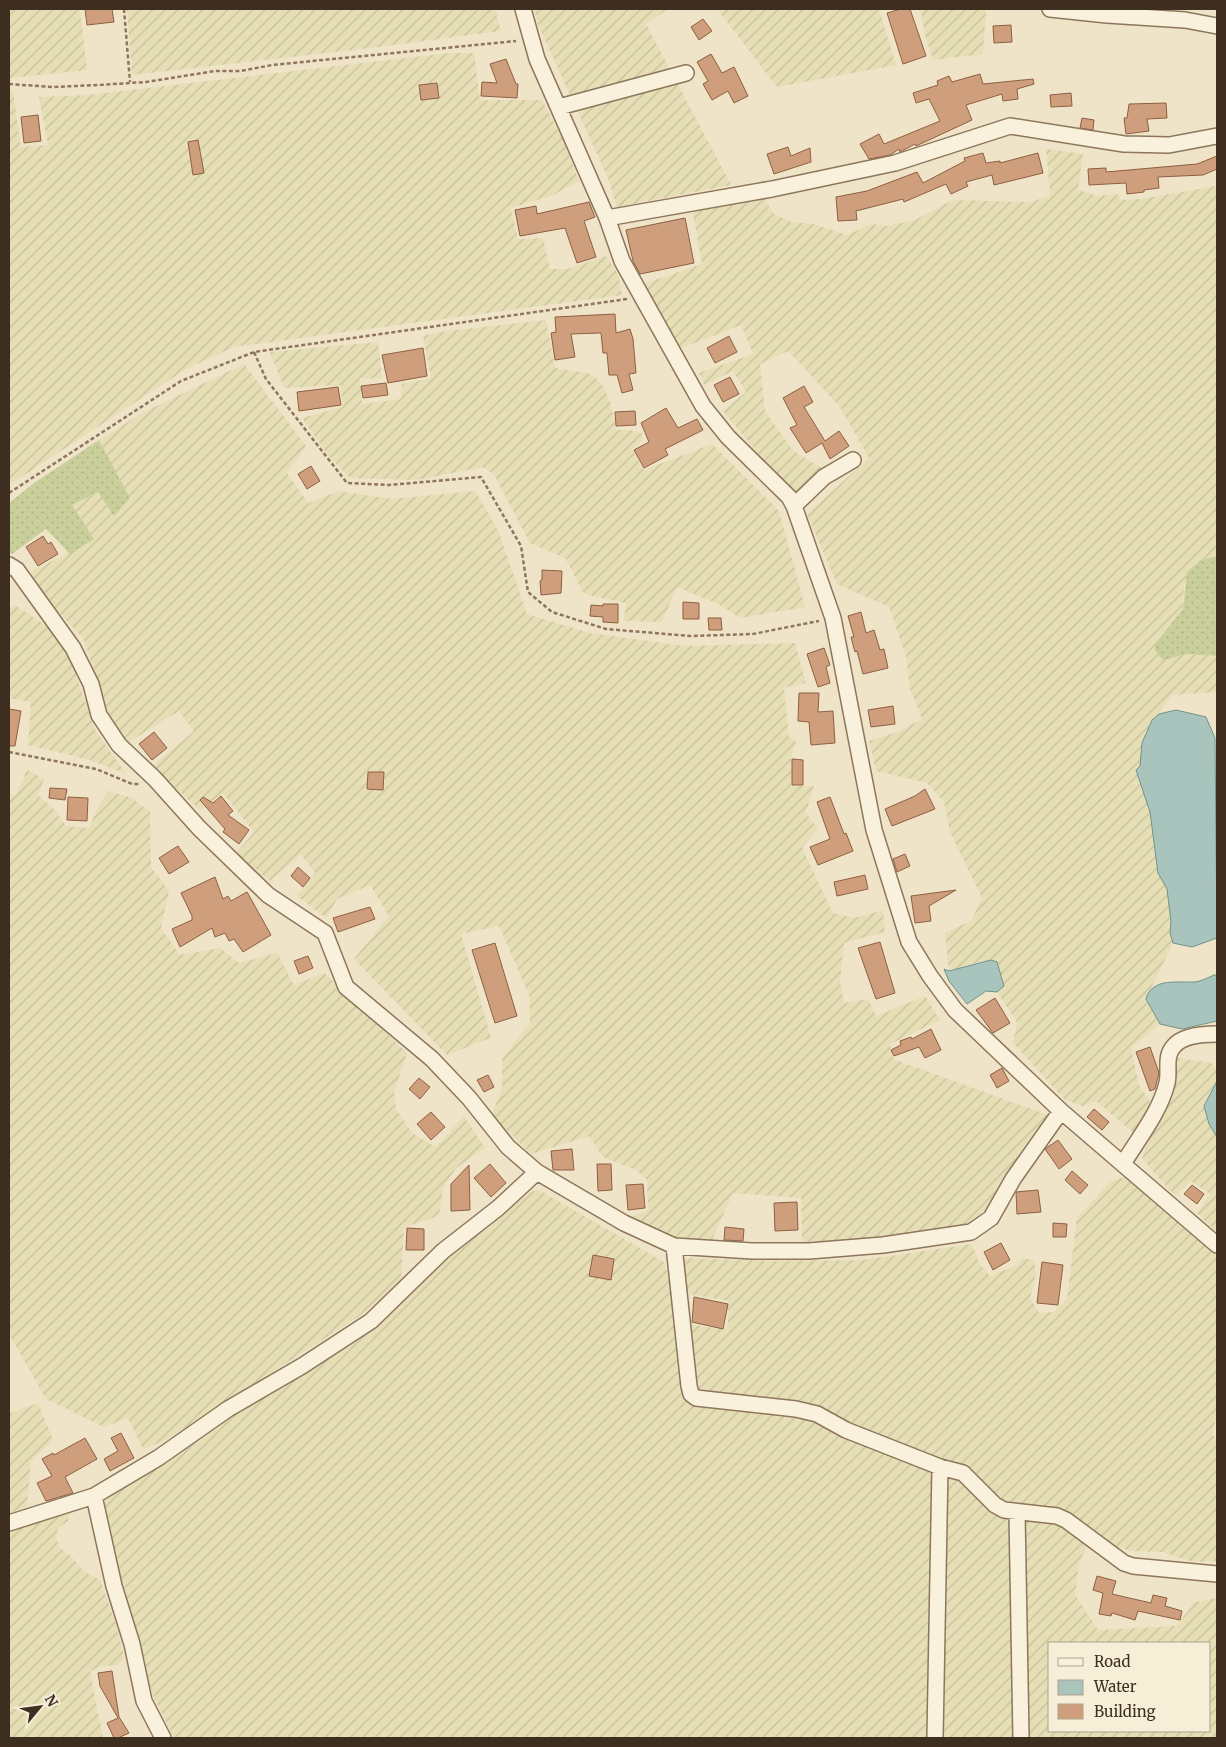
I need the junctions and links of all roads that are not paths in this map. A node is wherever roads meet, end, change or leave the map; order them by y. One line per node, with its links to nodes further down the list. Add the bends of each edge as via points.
1 (523, 9): 5 (street, via 536,59)
2 (1050, 9): 3 (street, via 1185,20)
3 (1217, 26)
4 (686, 72): 5 (street)
5 (559, 107): 7 (street)
6 (1217, 136): 7 (street, via 1169,146 1124,144 1010,126 895,163)
7 (608, 218): 9 (street, via 622,261 703,406)
8 (853, 460): 9 (street, via 824,476)
9 (794, 506): 12 (street, via 833,618 874,830 909,942 955,1010)
10 (9, 565): 14 (street, via 73,648 100,715 119,745 268,896 325,934 346,987 432,1059 469,1098 508,1147)
11 (1217, 1034): 13 (street, via 1202,1034 1179,1041 1172,1047 1168,1058 1168,1082 1162,1098)
12 (1061, 1111): 13 (street); 16 (street, via 1013,1179 991,1218 971,1232 883,1245 809,1250 752,1251)
13 (1123, 1164): 15 (street)
14 (537, 1172): 16 (street, via 624,1223); 18 (street, via 443,1251 371,1321)
15 (1217, 1245)
16 (674, 1246): 17 (street, via 691,1394 696,1398 817,1414 846,1430)
17 (940, 1467): 19 (street, via 963,1473 995,1505); 23 (street)
18 (94, 1496): 20 (street); 22 (street, via 144,1701)
19 (1017, 1512): 21 (street, via 1066,1520 1133,1566); 24 (street)
20 (9, 1523)
21 (1217, 1574)
22 (163, 1738)
23 (935, 1738)
24 (1021, 1738)

